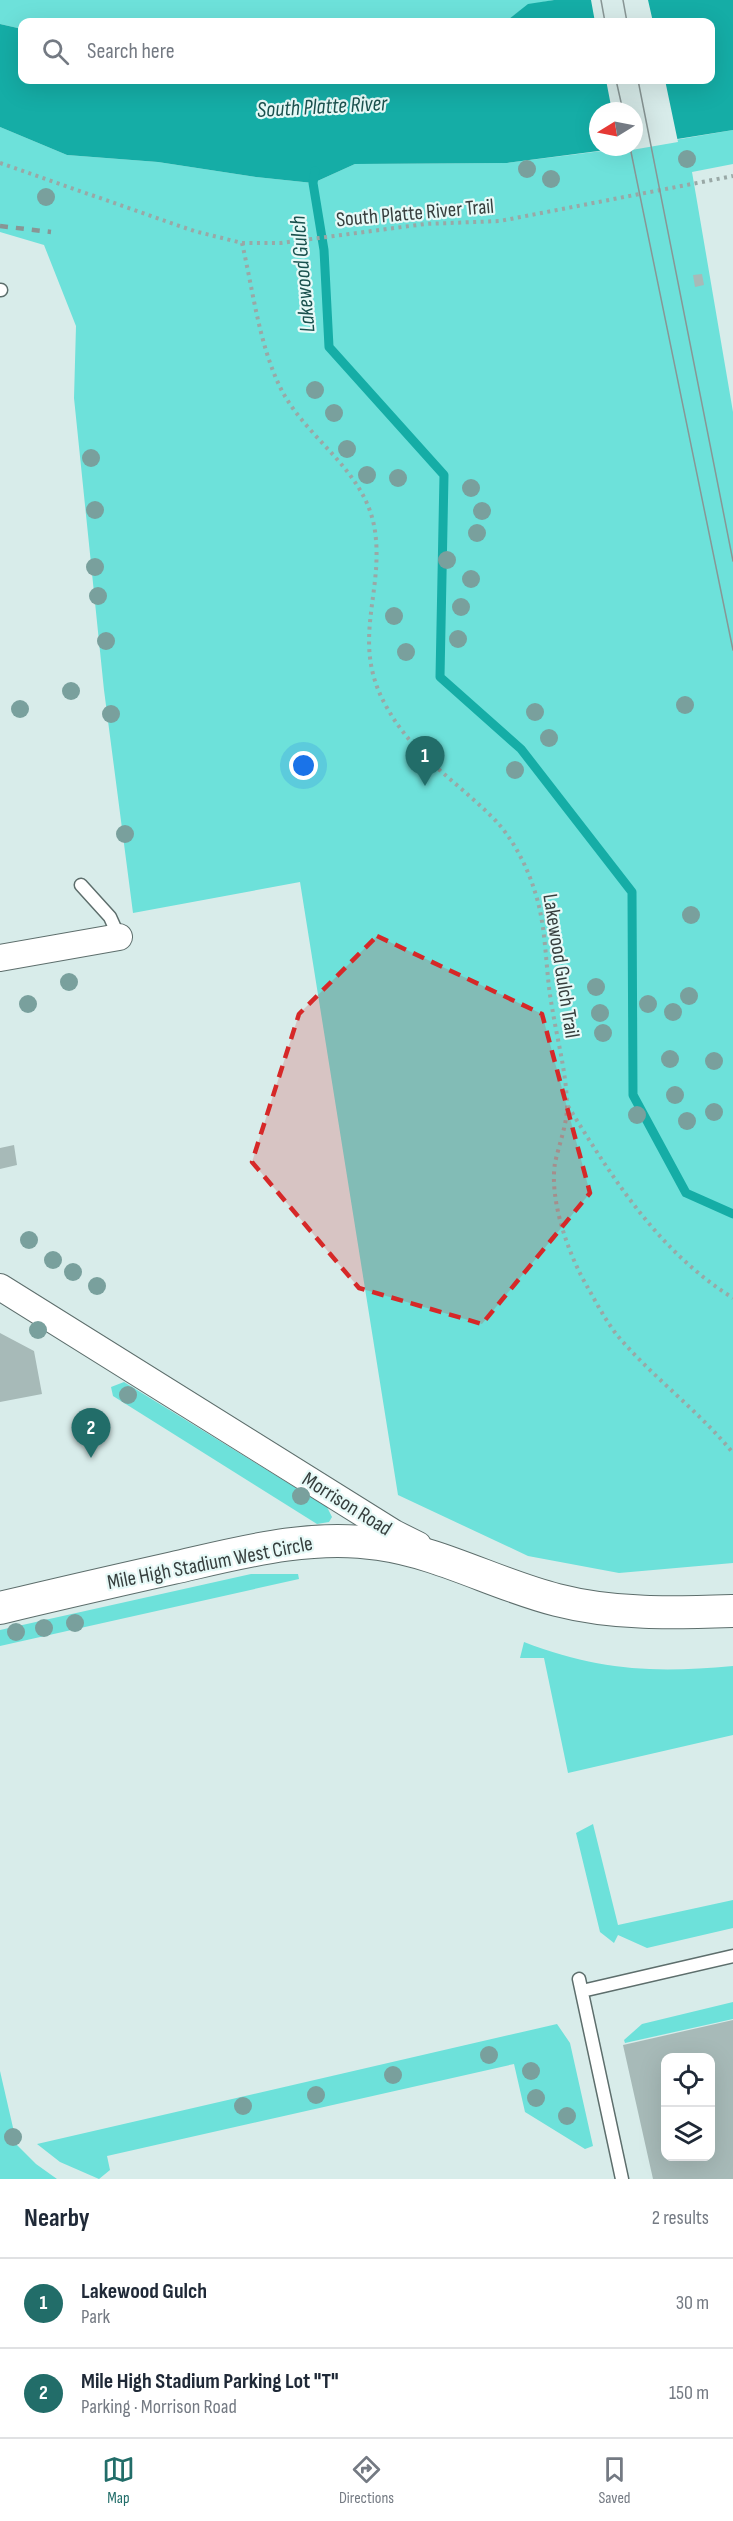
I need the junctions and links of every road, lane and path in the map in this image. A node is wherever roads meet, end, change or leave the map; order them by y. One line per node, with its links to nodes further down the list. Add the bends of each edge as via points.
1 (1, 164): 3 (path, South Platte River Trail, via 194,231)
2 (733, 176): 3 (path, South Platte River Trail, via 501,221 425,224 281,243)
3 (242, 243): 7 (path, Lakewood Gulch Trail, via 266,347 282,390 308,428 341,462 368,504 375,530 376,563 368,623 369,649 374,680 385,705 403,734 432,766 496,821 518,851 535,892)
4 (81, 885): 5 (lane, via 110,917)
5 (119, 938): 6 (street)
6 (0, 958)
7 (568, 1105): 9 (path, Lakewood Gulch Trail, via 613,1178 654,1231 700,1276); 10 (path, Lakewood Gulch Trail, via 555,1167 555,1193 562,1226 586,1285 616,1333 710,1425)
8 (0, 1287): 11 (street, Morrison Road, via 394,1533)
9 (733, 1298)
10 (733, 1453)
11 (457, 1564): 12 (street, Mile High Stadium West Circle, via 379,1544 313,1542 217,1558); 13 (street, Morrison Road, via 556,1600 602,1609 654,1613)
12 (0, 1608)
13 (733, 1611)
14 (733, 1956): 15 (lane, via 580,1985)
15 (622, 2179)

